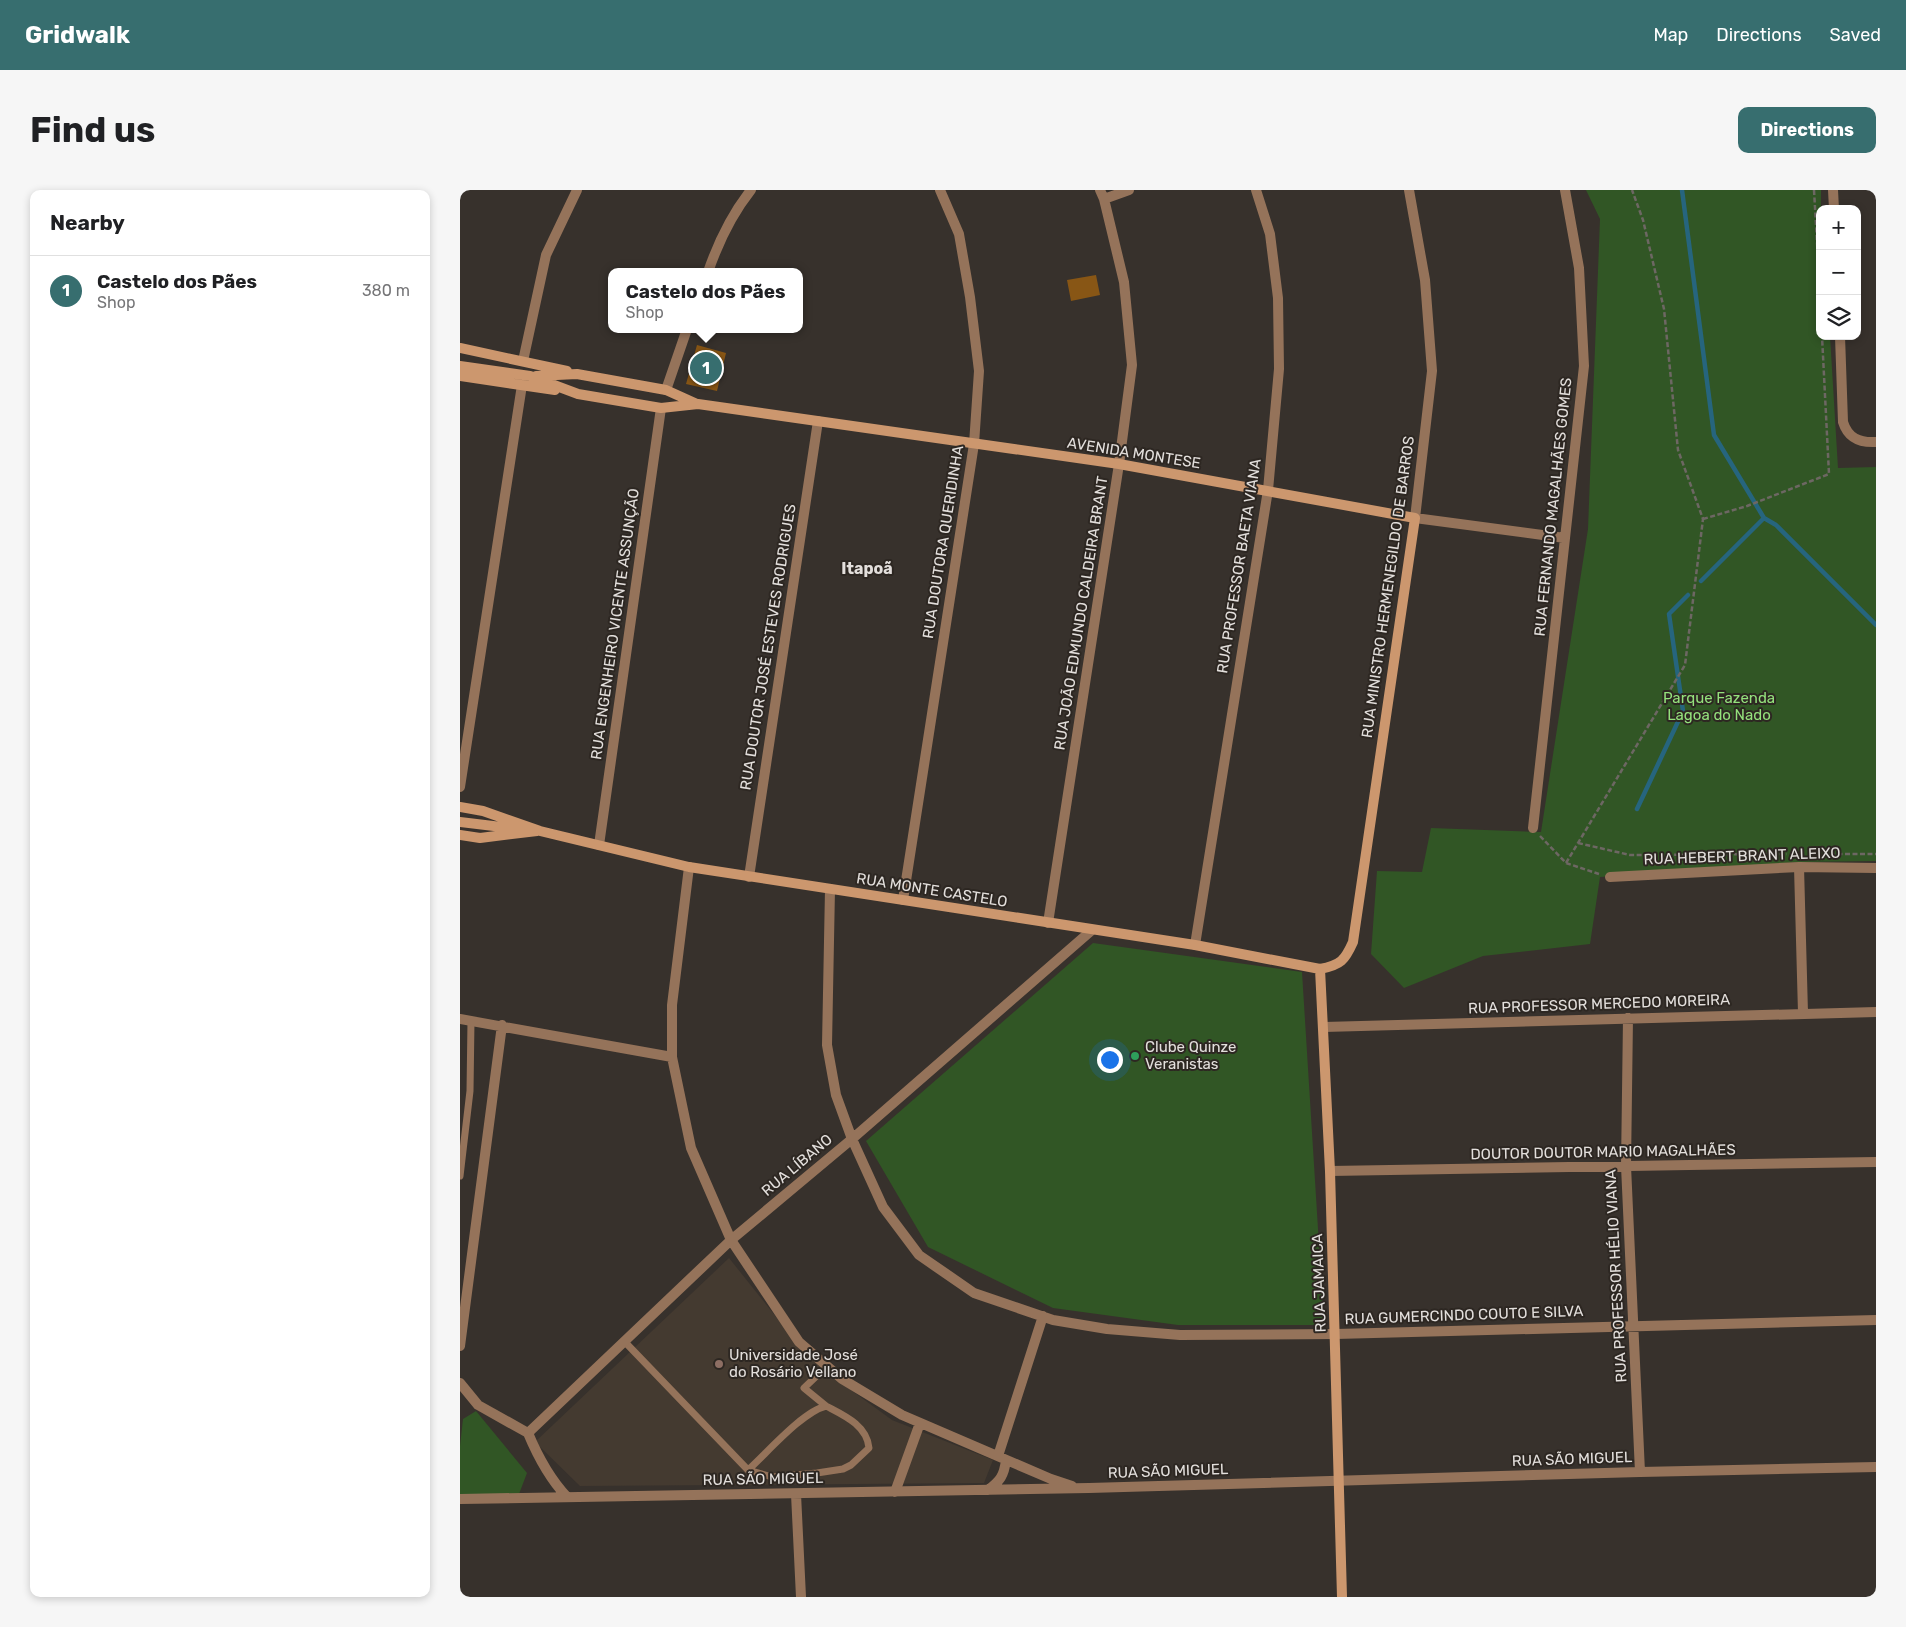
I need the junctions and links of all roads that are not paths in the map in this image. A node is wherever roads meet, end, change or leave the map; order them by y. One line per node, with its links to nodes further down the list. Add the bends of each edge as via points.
1 (577, 190): 15 (street, via 546,255)
2 (751, 190): 11 (street, via 740,203)
3 (940, 190): 25 (street, RUA DOUTORA QUERIDINHA, via 958,234 970,297 979,371)
4 (1130, 190): 9 (street)
5 (1256, 190): 27 (street, RUA PROFESSOR BAETA VIANA, via 1270,234 1278,298 1279,369)
6 (1409, 190): 28 (street, RUA MINISTRO HERMENEGILDO DE BARROS, via 1424,280 1432,371)
7 (1565, 190): 29 (street, RUA FERNANDO MAGALHÃES GOMES, via 1579,268 1584,366)
8 (1833, 190): 10 (street)
9 (1102, 195): 26 (street, RUA JOÃO EDMUNDO CALDEIRA BRANT, via 1124,282 1132,365)
10 (1834, 205)
11 (709, 268)
12 (687, 333): 20 (street)
13 (1840, 340): 24 (street, via 1846,431 1852,438)
14 (460, 348): 15 (street)
15 (523, 361): 17 (street)
16 (460, 366): 19 (street, AVENIDA MONTESE)
17 (577, 374): 19 (street, AVENIDA MONTESE); 20 (street, AVENIDA MONTESE)
18 (460, 376): 19 (street)
19 (526, 379): 22 (street, AVENIDA MONTESE, via 578,394); 30 (street)
20 (666, 390): 21 (street, AVENIDA MONTESE)
21 (698, 404): 22 (street, AVENIDA MONTESE); 23 (street, AVENIDA MONTESE)
22 (661, 408): 36 (street, RUA ENGENHEIRO VICENTE ASSUNÇÃO)
23 (818, 421): 25 (street, AVENIDA MONTESE); 40 (street, RUA DOUTOR JOSÉ ESTEVES RODRIGUES)
24 (1876, 442)
25 (974, 444): 26 (street, AVENIDA MONTESE); 43 (street, RUA DOUTORA QUERIDINHA)
26 (1119, 464): 27 (street, AVENIDA MONTESE); 44 (street, RUA JOÃO EDMUNDO CALDEIRA BRANT)
27 (1268, 490): 28 (street, AVENIDA MONTESE); 46 (street, RUA PROFESSOR BAETA VIANA)
28 (1415, 518): 29 (street, AVENIDA MONTESE); 47 (street, RUA MINISTRO HERMENEGILDO DE BARROS, via 1353,942 1346,956 1335,966)
29 (1565, 538): 33 (street, RUA FERNANDO MAGALHÃES GOMES)
30 (460, 787)
31 (460, 808): 34 (street, RUA MONTE CASTELO, via 483,811)
32 (460, 822): 34 (street)
33 (1533, 828)
34 (540, 831): 35 (street, RUA MONTE CASTELO, via 480,838); 36 (street, RUA MONTE CASTELO)
35 (460, 835)
36 (599, 845): 37 (street, RUA MONTE CASTELO)
37 (689, 867): 40 (street, RUA MONTE CASTELO); 55 (street, via 672,1005)
38 (1799, 867): 39 (street, RUA HEBERT BRANT ALEIXO); 41 (street, RUA HEBERT BRANT ALEIXO); 49 (street)
39 (1876, 868)
40 (749, 877): 42 (street, RUA MONTE CASTELO)
41 (1610, 877)
42 (830, 889): 43 (street, RUA MONTE CASTELO); 56 (street, RUA GUMERCINDO COUTO E SILVA, via 827,1046 836,1095)
43 (903, 900): 44 (street, RUA MONTE CASTELO)
44 (1048, 923): 45 (street, RUA MONTE CASTELO)
45 (1092, 930): 46 (street, RUA MONTE CASTELO); 56 (street, RUA LÍBANO)
46 (1194, 946): 47 (street, RUA MONTE CASTELO)
47 (1320, 969): 54 (street, RUA JAMAICA)
48 (1876, 1012): 49 (street, RUA PROFESSOR MERCEDO MOREIRA)
49 (1803, 1013): 50 (street, RUA PROFESSOR MERCEDO MOREIRA)
50 (1628, 1018): 54 (street, RUA PROFESSOR MERCEDO MOREIRA); 58 (street, RUA PROFESSOR HÉLIO VIANA)
51 (460, 1019): 52 (street)
52 (471, 1021): 53 (street); 60 (lane, via 469,1100)
53 (502, 1025): 55 (street); 67 (street)
54 (1324, 1027): 59 (street, RUA JAMAICA)
55 (672, 1057): 61 (street, via 691,1148)
56 (852, 1139): 61 (street, RUA LÍBANO); 62 (street, RUA GUMERCINDO COUTO E SILVA, via 883,1207 919,1255 974,1293)
57 (1876, 1162): 58 (street, DOUTOR DOUTOR MARIO MAGALHÃES)
58 (1626, 1166): 59 (street, DOUTOR DOUTOR MARIO MAGALHÃES); 64 (street, RUA PROFESSOR HÉLIO VIANA)
59 (1330, 1172): 65 (street, RUA JAMAICA)
60 (460, 1176)
61 (731, 1240): 66 (street, RUA LÍBANO); 68 (street, via 799,1342)
62 (1043, 1316): 65 (street, RUA GUMERCINDO COUTO E SILVA, via 1107,1330 1180,1335); 73 (street)
63 (1876, 1320): 64 (street, RUA GUMERCINDO COUTO E SILVA)
64 (1634, 1326): 65 (street, RUA GUMERCINDO COUTO E SILVA); 76 (street, RUA PROFESSOR HÉLIO VIANA)
65 (1336, 1334): 77 (street, RUA JAMAICA)
66 (624, 1341): 72 (street, RUA LÍBANO); 75 (lane)
67 (460, 1345)
68 (827, 1366): 70 (lane, via 804,1388); 71 (street, via 842,1379)
69 (460, 1382): 72 (street, via 478,1405)
70 (826, 1406): 75 (lane, via 816,1408); 75 (lane, via 862,1430 869,1444 869,1448 851,1465 817,1473 772,1476)
71 (920, 1423): 73 (street); 80 (street)
72 (528, 1433): 82 (street, via 555,1485)
73 (1002, 1458): 78 (street); 79 (street, via 1005,1469 999,1482)
74 (1876, 1467): 76 (street, RUA SÃO MIGUEL)
75 (748, 1470)
76 (1640, 1472): 77 (street, RUA SÃO MIGUEL)
77 (1339, 1481): 78 (street, RUA SÃO MIGUEL); 85 (street, RUA JAMAICA)
78 (1080, 1488): 79 (street, RUA SÃO MIGUEL)
79 (988, 1490): 80 (street, RUA SÃO MIGUEL)
80 (894, 1492): 81 (street, RUA SÃO MIGUEL)
81 (796, 1494): 82 (street, RUA SÃO MIGUEL); 84 (street)
82 (567, 1497): 83 (street, RUA SÃO MIGUEL)
83 (460, 1499)
84 (801, 1597)
85 (1342, 1597)

